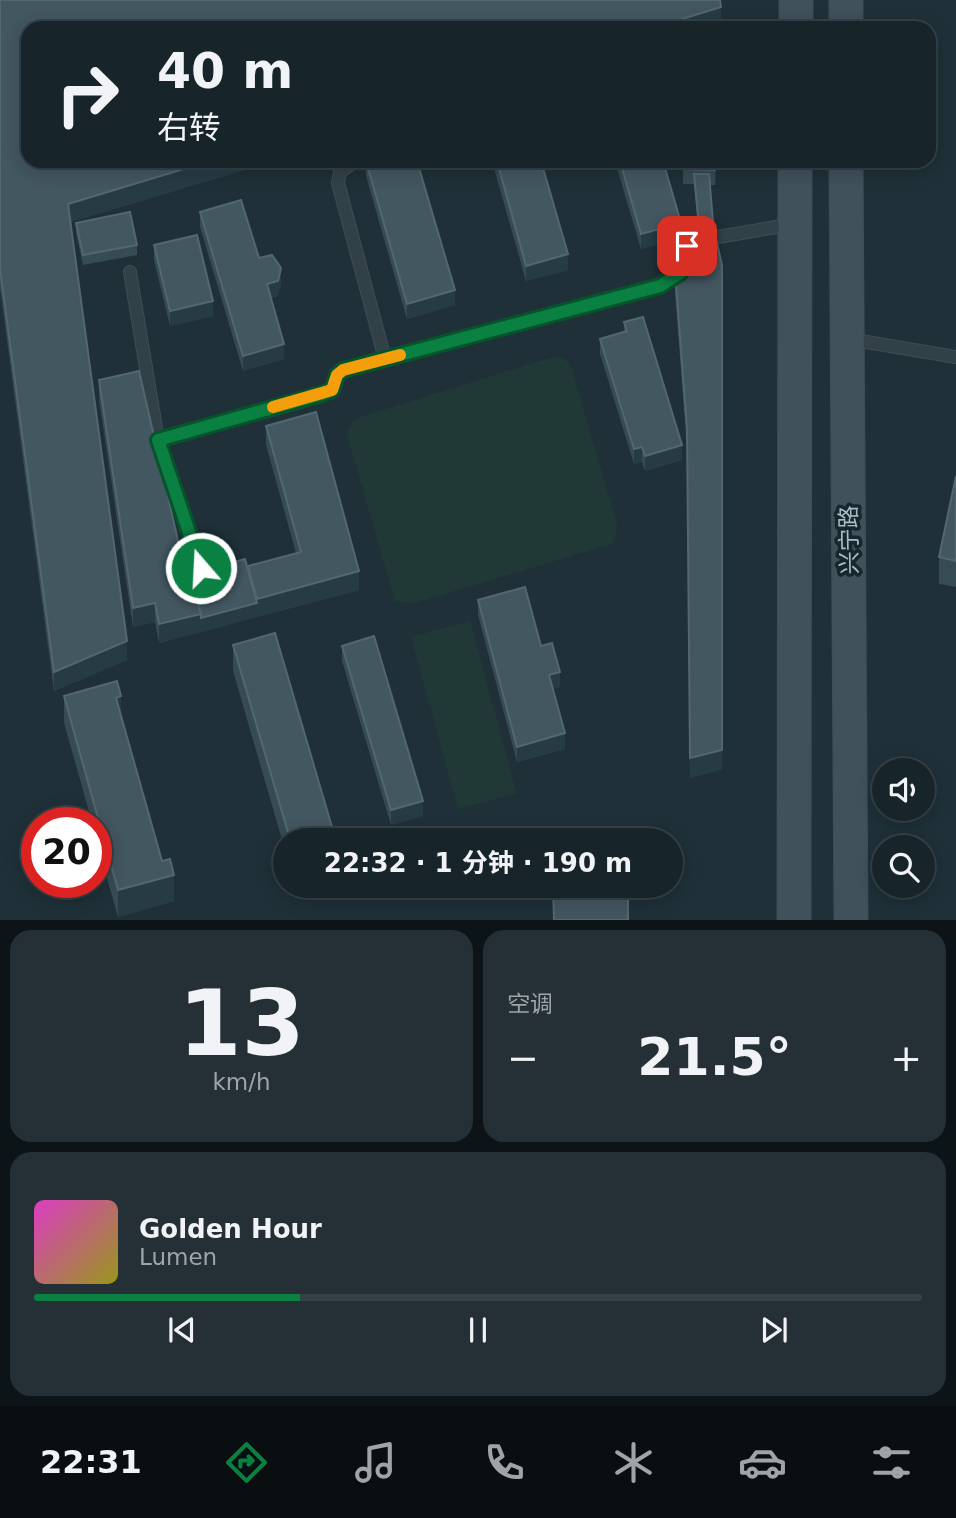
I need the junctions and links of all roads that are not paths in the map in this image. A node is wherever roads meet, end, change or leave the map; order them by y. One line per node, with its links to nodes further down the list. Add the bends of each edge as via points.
1 (796, 0): 3 (main road)
2 (846, 0): 4 (main road)
3 (796, 21)
4 (846, 21)
5 (345, 168): 14 (lane, via 338,183)
6 (795, 168): 8 (main road)
7 (846, 168): 12 (main road, 兴宁路)
8 (795, 224): 9 (lane); 17 (main road)
9 (718, 237)
10 (695, 241): 14 (lane, via 687,246 680,273 660,286)
11 (130, 272): 15 (lane)
12 (846, 338): 13 (lane); 18 (main road, 兴宁路)
13 (956, 357)
14 (385, 359): 15 (lane, via 343,370 332,390 322,394)
15 (158, 440): 16 (lane)
16 (201, 568)
17 (794, 919)
18 (851, 919)

